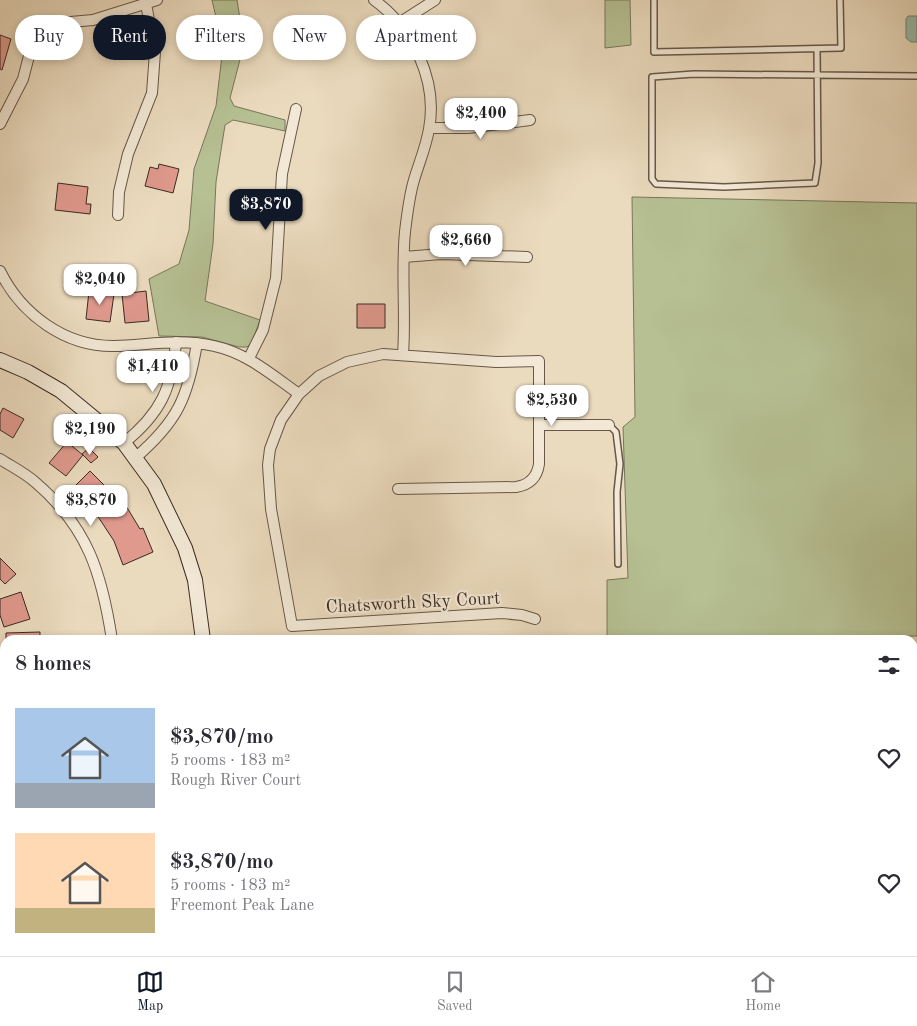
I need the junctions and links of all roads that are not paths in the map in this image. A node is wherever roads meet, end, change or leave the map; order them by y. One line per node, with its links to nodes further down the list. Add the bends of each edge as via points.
1 (157, 0): 6 (street)
2 (374, 0): 7 (street)
3 (435, 0): 8 (street)
4 (654, 0): 9 (lane, via 654,52)
5 (840, 0): 9 (lane, via 841,48)
6 (146, 4): 15 (street, via 93,20 37,25 23,79); 17 (street, via 154,52 152,93 128,154 119,192)
7 (390, 15)
8 (412, 15)
9 (817, 49): 11 (lane)
10 (420, 60): 16 (street, via 431,106)
11 (818, 75): 11 (lane, via 652,76 652,179 656,184 665,186 815,183); 12 (lane)
12 (917, 76)
13 (296, 109): 24 (street, via 282,174 276,278 263,330)
14 (530, 120): 16 (street, via 478,127)
15 (0, 124)
16 (430, 128): 18 (street, via 414,181)
17 (118, 215)
18 (404, 257): 19 (street, via 441,254); 23 (street)
19 (527, 257)
20 (1, 274): 21 (street, via 29,312 49,328 71,339 112,346)
21 (176, 342): 22 (street); 29 (street, via 170,384 164,400 147,423)
22 (196, 343): 24 (street); 30 (street, via 189,383 176,414 158,438)
23 (403, 354): 26 (street, via 382,354 347,362 320,376); 28 (street, via 468,360 539,361)
24 (249, 358): 26 (street)
25 (0, 360): 29 (street, via 61,391)
26 (299, 394): 34 (street, Chatsworth Sky Court, via 281,420 270,449 268,466 271,509 292,626 502,613)
27 (609, 425): 28 (street); 33 (lane, via 616,432 620,464)
28 (540, 426): 32 (street, via 540,464 531,482 516,487)
29 (124, 443): 30 (street)
30 (135, 458): 36 (street, via 154,484 185,548 195,580)
31 (0, 459): 35 (street, via 35,481 87,543 105,595)
32 (398, 489)
33 (618, 564)
34 (535, 619)
35 (111, 635)
36 (202, 635)

